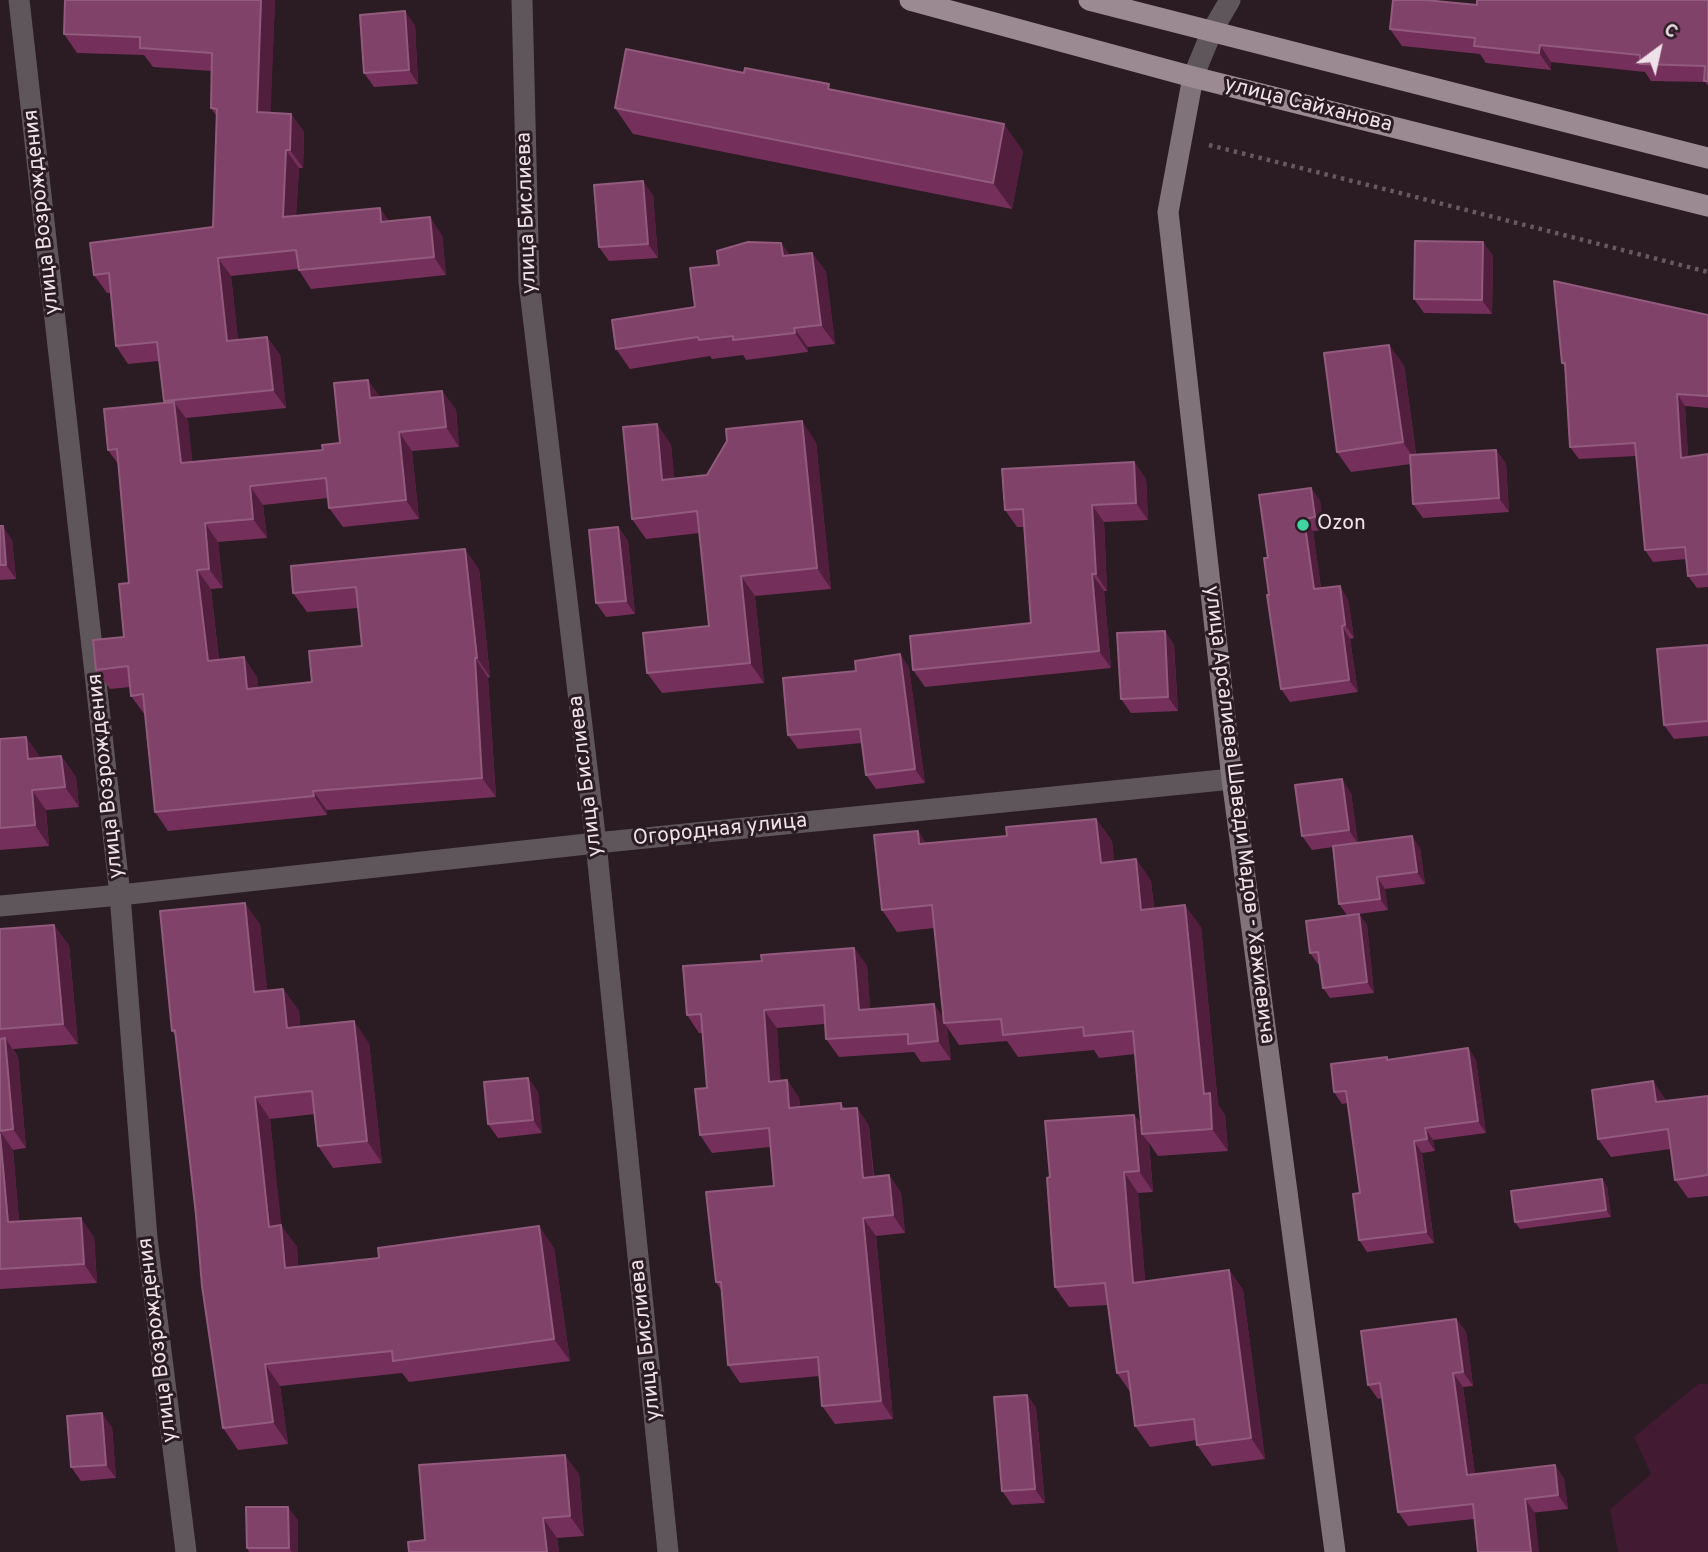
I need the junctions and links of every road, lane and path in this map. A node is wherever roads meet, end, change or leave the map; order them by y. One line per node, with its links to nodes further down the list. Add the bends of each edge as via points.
1 (19, 0): 14 (street, улица Возрождения)
2 (522, 0): 13 (street, улица Бислиева, via 529,282)
3 (910, 0): 7 (main road, улица Сайханова)
4 (1089, 0): 6 (main road)
5 (1230, 0): 6 (street)
6 (1212, 31): 7 (street); 9 (main road)
7 (1193, 77): 8 (street, улица Арсалиева Шавади Мадов - Хажиевича); 10 (main road, улица Сайханова)
8 (1181, 139): 11 (path); 12 (street, улица Арсалиева Шавади Мадов - Хажиевича, via 1168,212)
9 (1708, 158)
10 (1708, 206)
11 (1708, 272)
12 (1231, 779): 13 (street, Огородная улица); 18 (street, улица Арсалиева Шавади Мадов - Хажиевича)
13 (596, 843): 14 (street, Огородная улица); 17 (street, улица Бислиева)
14 (120, 895): 15 (street, Огородная улица); 16 (street, улица Возрождения, via 147,1238)
15 (0, 906)
16 (186, 1552)
17 (668, 1552)
18 (1335, 1552)

